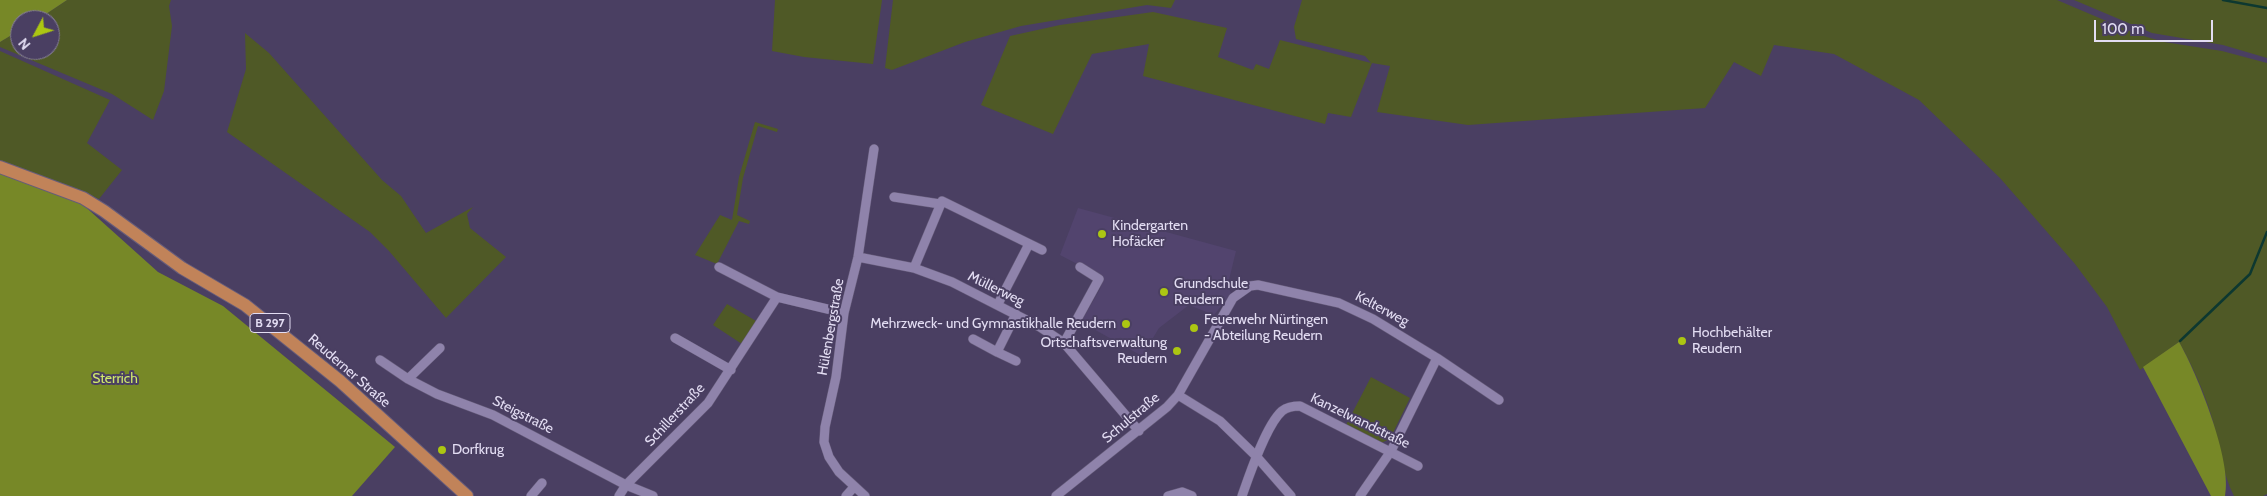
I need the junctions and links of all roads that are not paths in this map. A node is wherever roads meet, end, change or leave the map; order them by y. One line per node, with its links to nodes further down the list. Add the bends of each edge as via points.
1 (874, 149): 7 (street, Hülenbergstraße)
2 (0, 167): 35 (main road, Reuderner Straße / B 297, via 62,189 104,211 160,253 246,305 340,381)
3 (894, 198): 4 (street)
4 (940, 204): 5 (street, via 942,201); 10 (street)
5 (1029, 244): 6 (street); 13 (street)
6 (1042, 250)
7 (858, 257): 10 (street, Müllerweg); 14 (street, Hülenbergstraße)
8 (719, 267): 12 (street)
9 (1080, 267): 18 (street, via 1099,279)
10 (914, 268): 13 (street, Müllerweg)
11 (1238, 294): 21 (street, Kelterweg, via 1258,285 1339,302); 26 (street, Schulstraße)
12 (777, 298): 14 (street); 24 (street, Schillerstraße)
13 (998, 304): 15 (street, Müllerweg)
14 (844, 313): 34 (street, Hülenbergstraße, via 824,442 829,457)
15 (1016, 314): 18 (street, Müllerweg); 20 (street)
16 (675, 338): 24 (street)
17 (972, 339): 20 (street)
18 (1064, 343): 28 (street, Müllerweg)
19 (440, 348): 25 (street)
20 (997, 352): 23 (street)
21 (1437, 358): 27 (street, Kelterweg); 29 (street)
22 (380, 360): 25 (street, Steigstraße)
23 (1016, 361)
24 (731, 370): 33 (street, Schillerstraße, via 708,403)
25 (408, 379): 33 (street, Steigstraße, via 437,394 493,415)
26 (1178, 395): 28 (street, Schulstraße); 30 (street, via 1220,421)
27 (1499, 400)
28 (1139, 431): 41 (street, Schulstraße)
29 (1391, 451): 30 (street, Kanzelwandstraße, via 1300,406 1291,406 1282,411); 31 (street, Kanzelwandstraße); 46 (street)
30 (1256, 456): 44 (street); 45 (street)
31 (1418, 466)
32 (542, 483): 36 (street)
33 (626, 485): 37 (street, Schillerstraße); 38 (street, Steigstraße)
34 (854, 487): 39 (street); 40 (street, Hülenbergstraße)
35 (467, 496)
36 (531, 496)
37 (619, 496)
38 (653, 496)
39 (846, 496)
40 (865, 496)
41 (1056, 496)
42 (1168, 496): 43 (street, via 1182,492)
43 (1192, 496)
44 (1242, 496)
45 (1291, 496)
46 (1360, 496)

